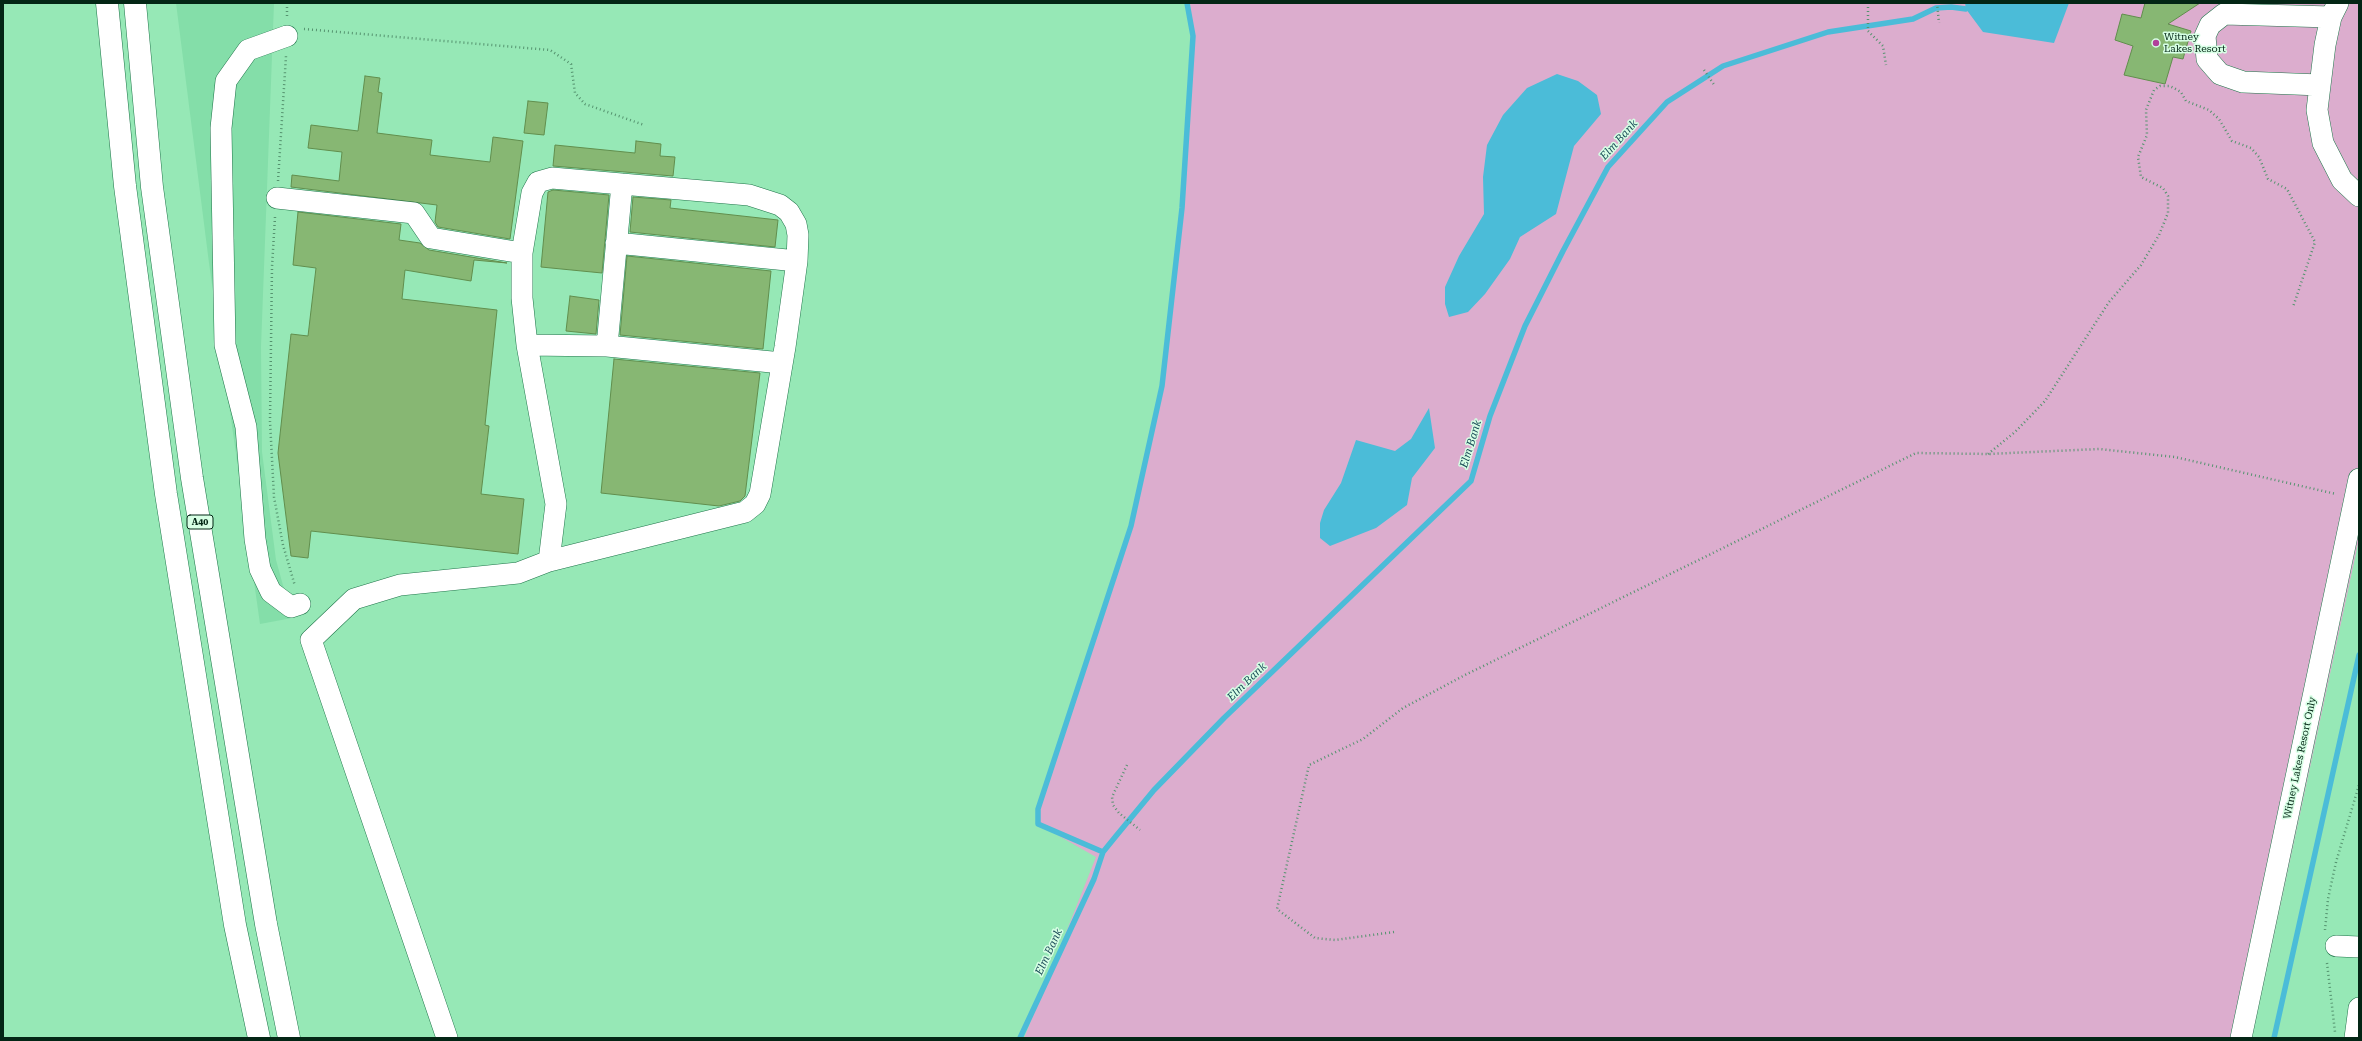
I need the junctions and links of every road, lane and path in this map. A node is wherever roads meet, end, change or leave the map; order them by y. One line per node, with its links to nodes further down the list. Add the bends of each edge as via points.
1 (107, 3): 34 (highway, via 125,186 166,494 236,925)
2 (135, 3): 35 (highway, A40, via 152,187 192,478 266,924)
3 (1868, 3): 8 (path, via 1868,31 1884,46)
4 (1937, 3): 6 (path)
5 (2334, 10): 10 (street); 10 (street, via 2224,14 2210,25 2205,36 2207,59 2220,74 2243,82)
6 (1939, 22)
7 (287, 36): 12 (path, via 306,28 550,50 571,64 575,92 585,104); 15 (path); 26 (street, via 248,50 226,81 221,128 224,337 246,427 255,540 260,569 271,592 291,607)
8 (1886, 65)
9 (1704, 70): 11 (path)
10 (2320, 85): 14 (street, via 2317,110 2323,143 2342,180)
11 (1714, 86)
12 (644, 124)
13 (622, 184): 16 (street); 17 (street, via 552,178 538,182 532,193); 18 (street, via 749,195 780,205 789,212 796,224)
14 (2359, 196)
15 (277, 198): 17 (street, via 414,213 431,238); 26 (path, via 271,275 270,421 274,497 283,545)
16 (616, 243): 18 (street); 21 (street)
17 (522, 252): 20 (street, via 522,298)
18 (797, 261): 22 (street)
19 (2293, 307): 23 (path, via 2315,242 2287,189 2268,179 2259,158 2251,148 2232,141 2219,119 2209,110 2186,101 2181,92 2170,86 2160,86 2154,90 2146,110 2147,135 2138,157 2141,177 2163,188 2168,196 2168,213 2159,235 2141,265 2110,302 2045,401 2015,432)
20 (527, 345): 21 (street); 25 (street, via 556,504)
21 (607, 346): 22 (street)
22 (782, 363): 25 (street, via 760,494 755,504 745,512)
23 (1988, 454): 24 (path, via 2099,449 2176,457); 30 (path, via 1916,452 1465,675 1403,708 1363,739 1309,765 1277,909 1315,938 1335,940)
24 (2357, 488): 37 (street, Witney Lakes Resort Only)
25 (549, 561): 36 (street, via 518,573 400,585 354,599 311,640)
26 (300, 604)
27 (1127, 764): 29 (path, via 1112,797 1113,805 1124,818)
28 (2359, 785): 31 (path, via 2328,899)
29 (1140, 830)
30 (1394, 932)
31 (2330, 944): 32 (street); 38 (path)
32 (2359, 947)
33 (2359, 1008): 39 (street)
34 (259, 1038)
35 (289, 1038)
36 (447, 1038)
37 (2241, 1038)
38 (2335, 1038)
39 (2355, 1038)

